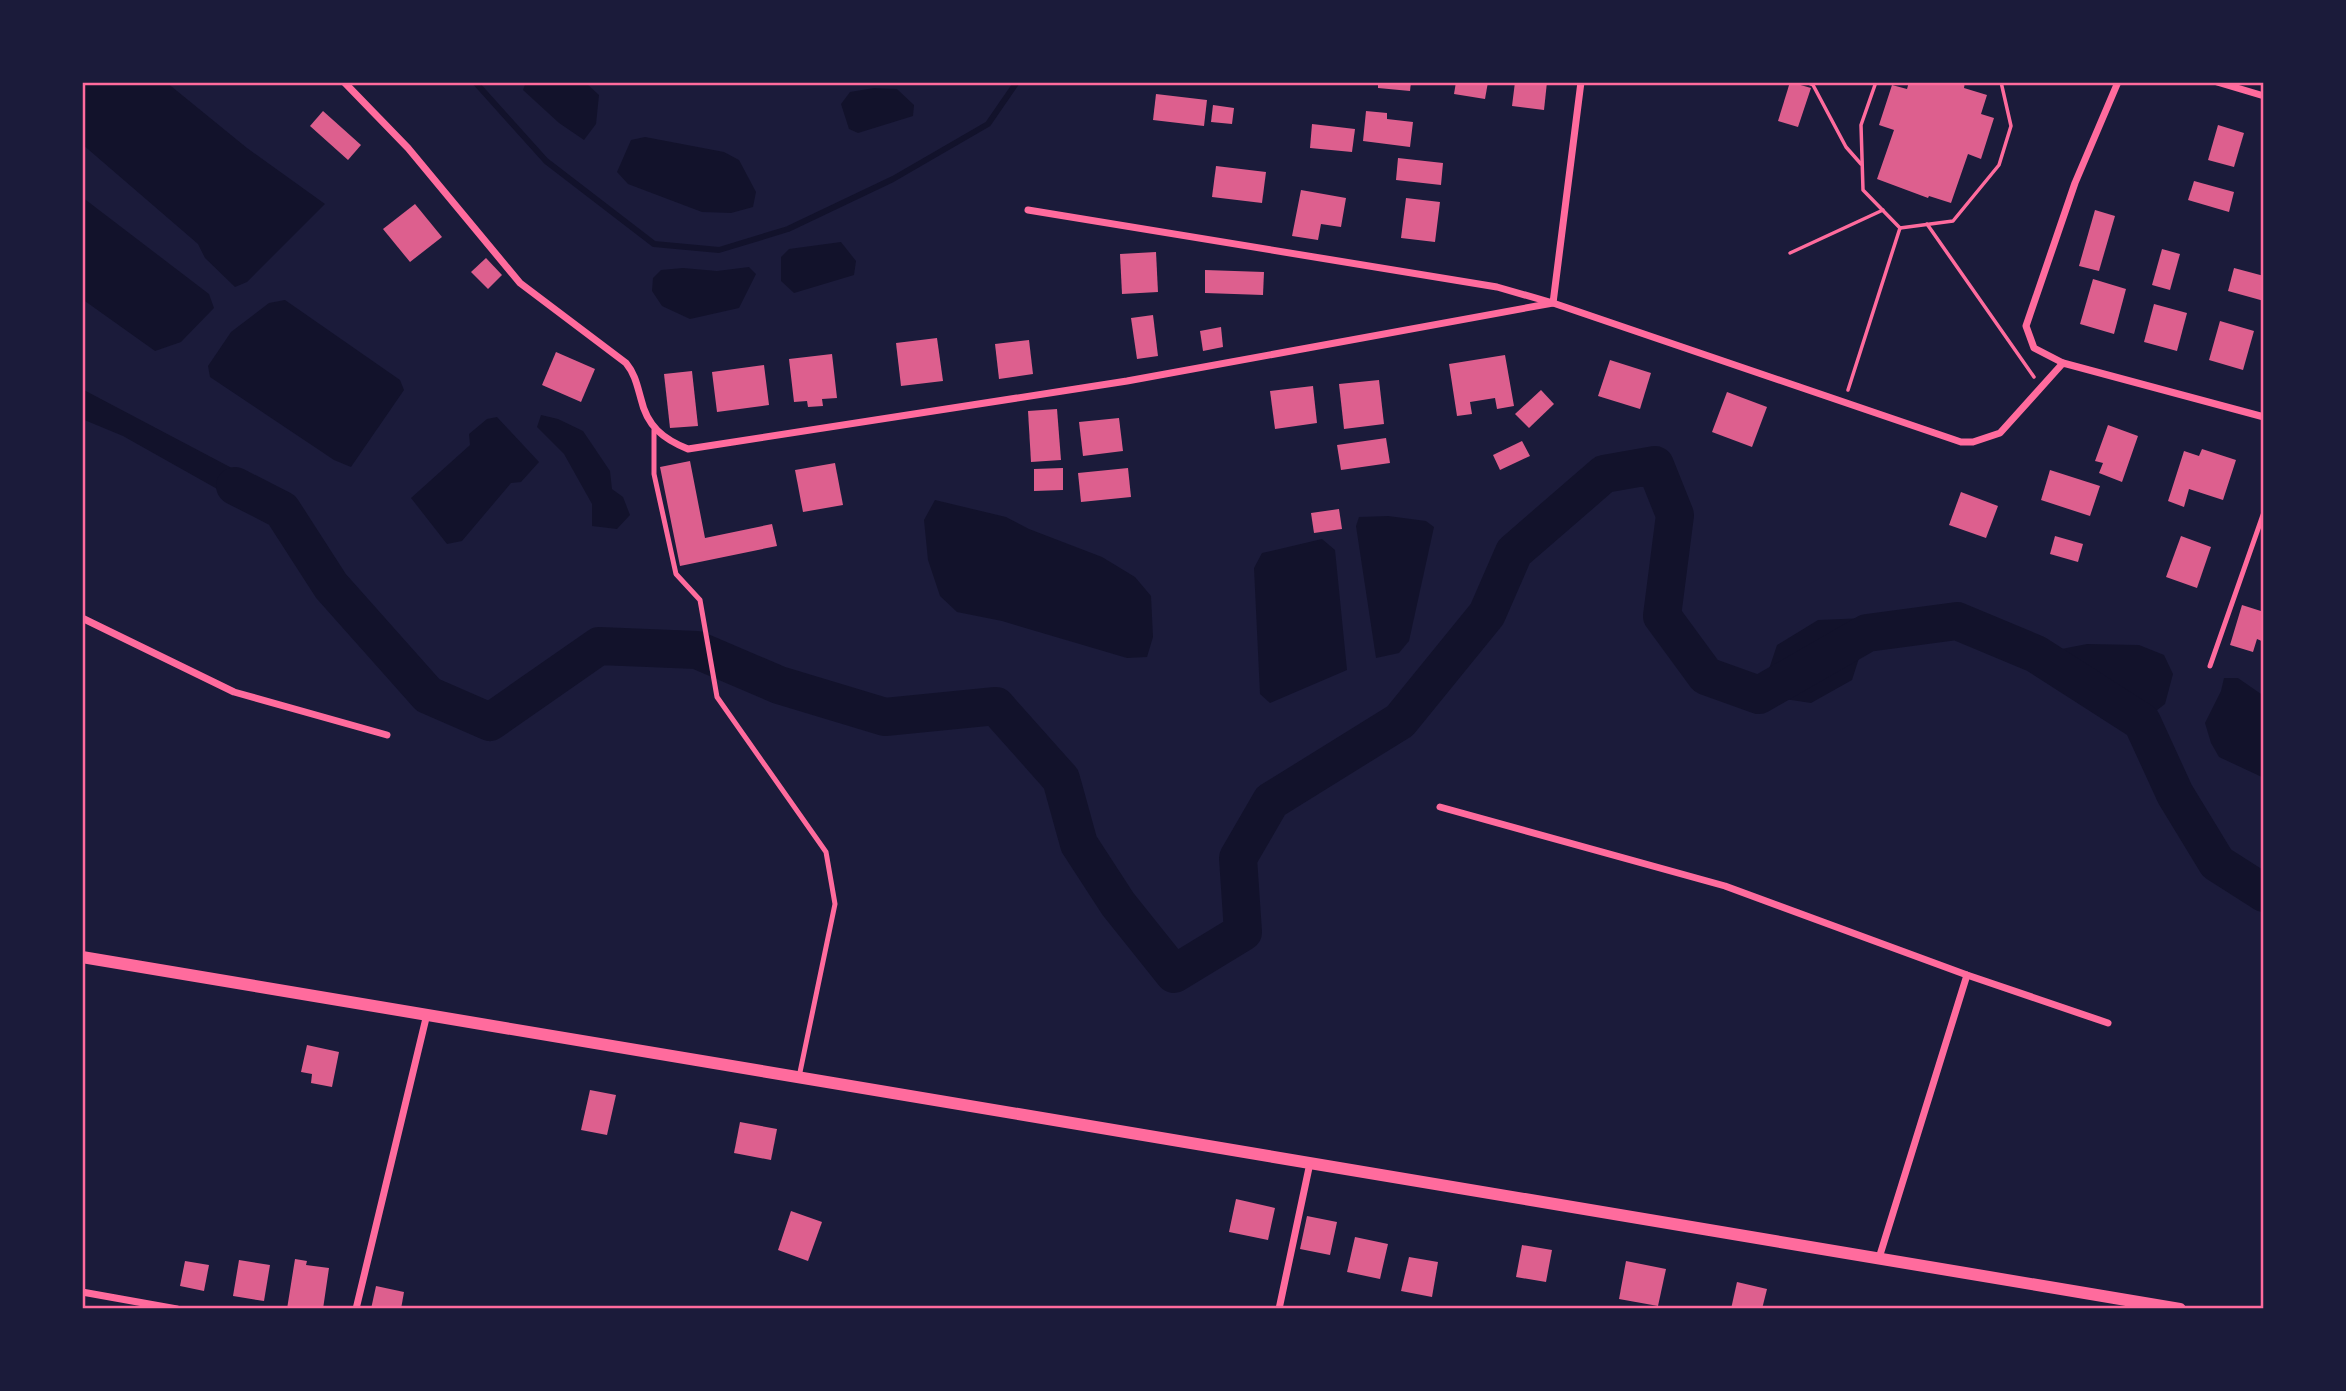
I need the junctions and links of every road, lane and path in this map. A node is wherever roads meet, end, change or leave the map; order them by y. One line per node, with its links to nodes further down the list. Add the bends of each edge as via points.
1 (344, 82): 20 (street, via 408,148 520,283 633,372)
2 (1581, 82): 15 (street)
3 (1806, 82): 9 (path, via 1813,85 1846,147)
4 (1876, 82): 9 (path, via 1861,125)
5 (2001, 82): 12 (path, via 2011,125 1999,165 1953,220)
6 (2118, 82): 16 (street, via 2075,183 2026,326 2034,348)
7 (2217, 82): 8 (street)
8 (2264, 96)
9 (1862, 166): 11 (path, via 1863,190)
10 (1028, 210): 15 (street, via 1497,287)
11 (1883, 210): 13 (path); 14 (path)
12 (1927, 224): 13 (path); 17 (path)
13 (1900, 228): 18 (path)
14 (1790, 253)
15 (1553, 303): 18 (street); 20 (street, via 1128,381 688,449)
16 (2063, 363): 17 (street); 19 (street)
17 (2042, 387): 18 (street, via 2000,433 1973,442 1961,442)
18 (1844, 402)
19 (2264, 417)
20 (654, 430): 30 (lane, via 654,474 676,574 700,600 717,697 826,852 835,904)
21 (2264, 512): 23 (lane)
22 (82, 618): 24 (street, via 234,692)
23 (2210, 666)
24 (387, 735)
25 (1440, 807): 27 (street, via 1726,886)
26 (82, 957): 28 (street)
27 (1968, 975): 29 (street); 32 (street)
28 (427, 1014): 30 (street); 35 (street)
29 (2108, 1023)
30 (799, 1077): 31 (street)
31 (1310, 1163): 32 (street); 36 (street)
32 (1879, 1258): 37 (street)
33 (82, 1292): 34 (street)
34 (177, 1309)
35 (356, 1309)
36 (1279, 1309)
37 (2180, 1309)

